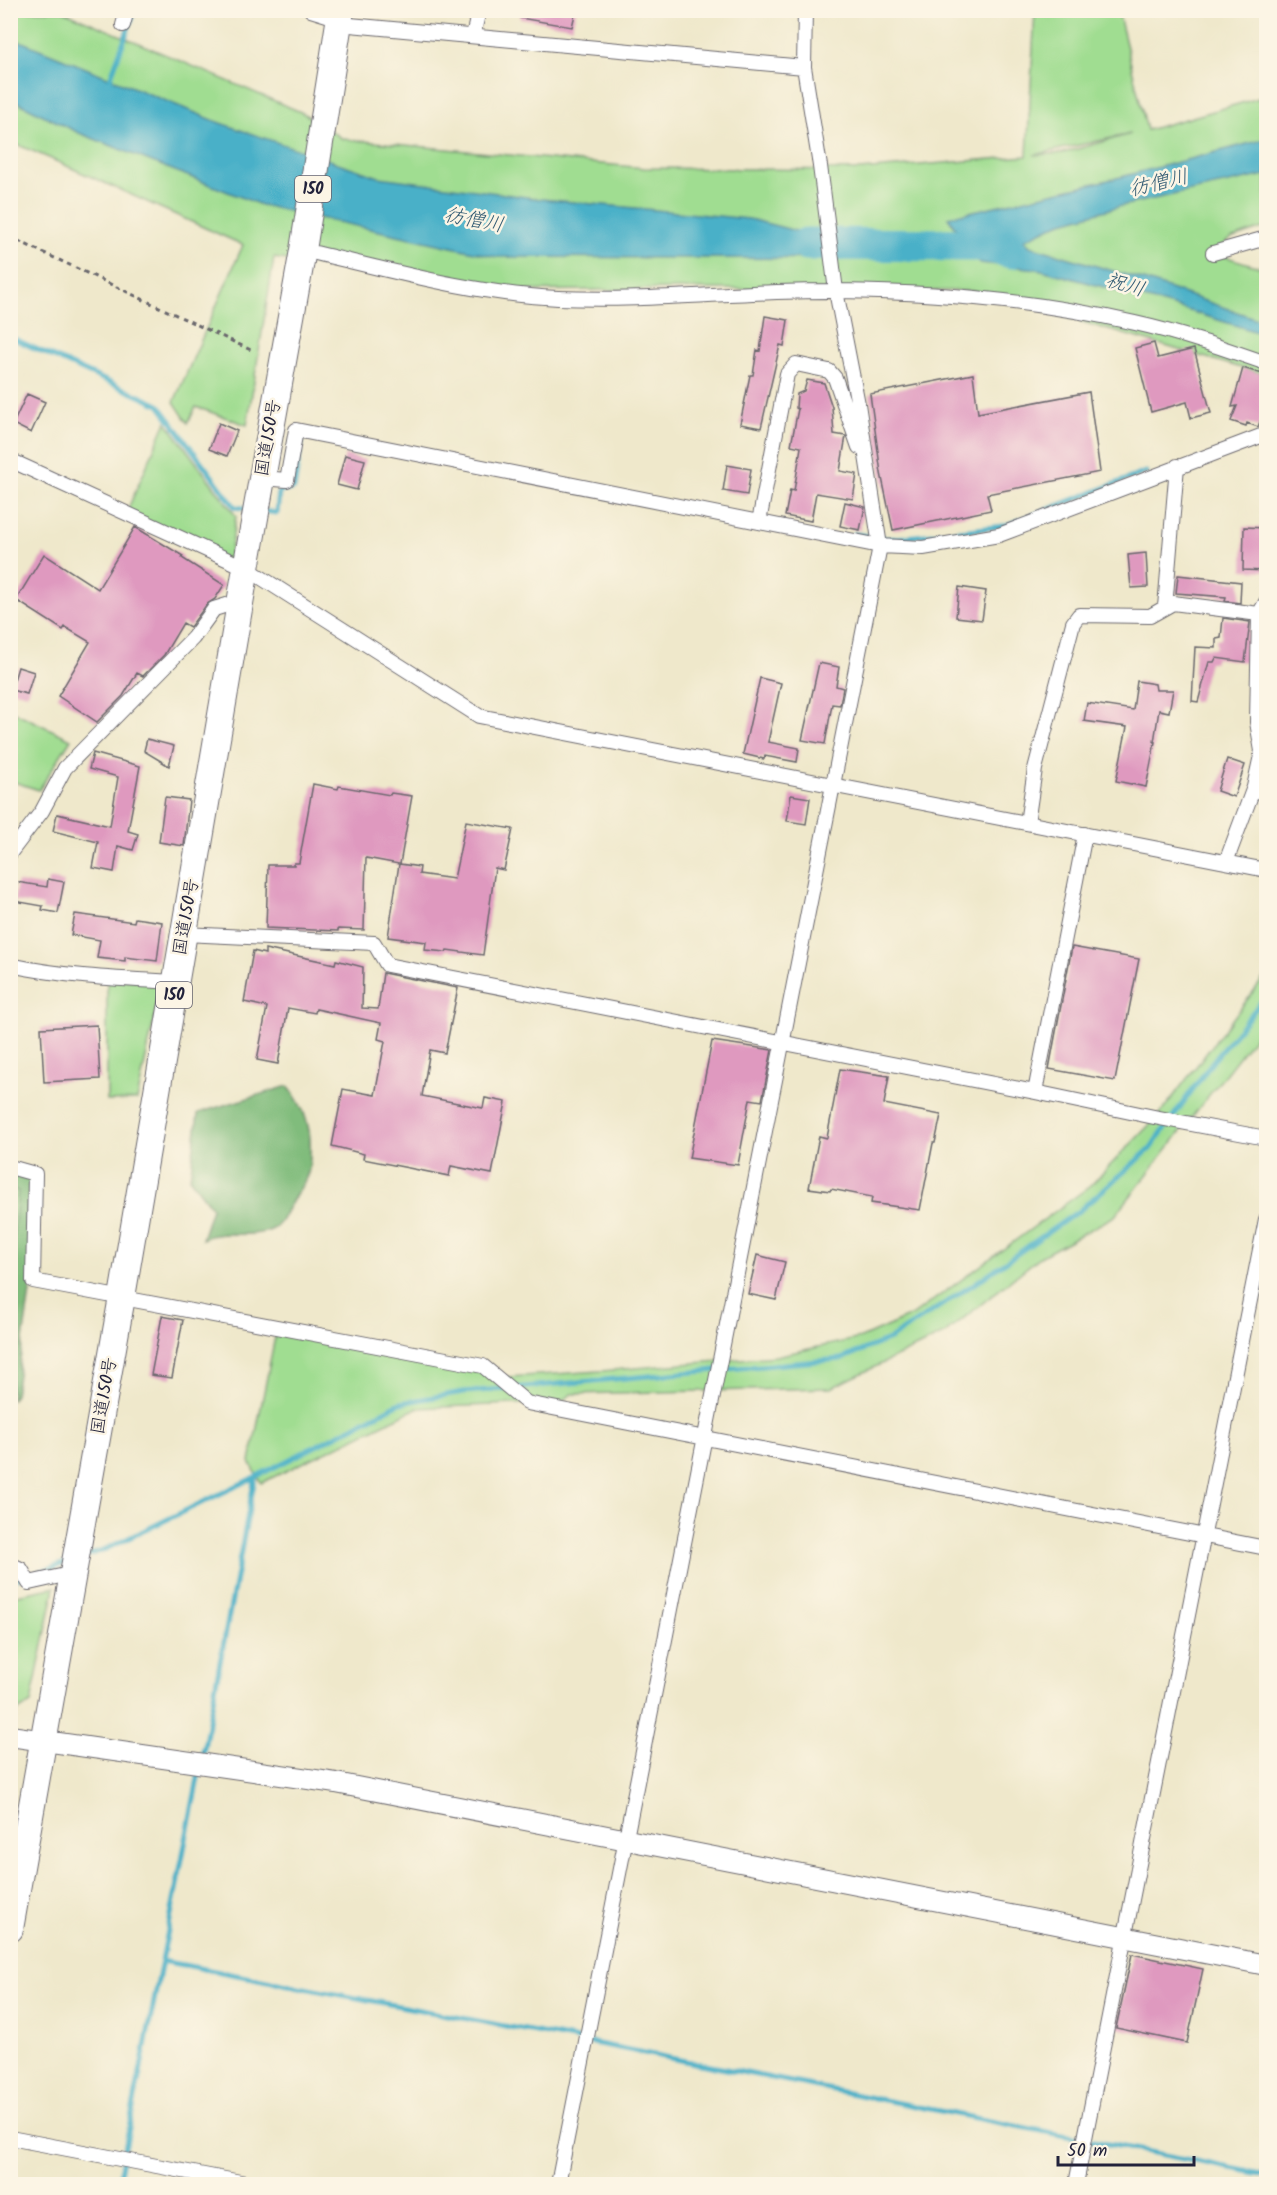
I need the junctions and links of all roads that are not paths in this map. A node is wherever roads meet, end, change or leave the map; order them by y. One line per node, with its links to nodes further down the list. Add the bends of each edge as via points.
1 (127, 10): 6 (street)
2 (311, 10): 5 (street)
3 (479, 10): 7 (street)
4 (805, 10): 8 (street)
5 (340, 18): 7 (street); 10 (highway, 国道150号 / 150)
6 (123, 25)
7 (473, 36): 8 (street)
8 (804, 67): 12 (street)
9 (1266, 238): 11 (street)
10 (303, 250): 12 (street, via 453,284 557,298); 18 (highway, 国道150号 / 150)
11 (1213, 253)
12 (836, 291): 13 (street, via 987,299 1064,309 1136,323); 15 (street)
13 (1266, 363)
14 (1266, 434): 17 (street)
15 (867, 459): 19 (street, via 858,446 835,378 829,371 796,364 787,374); 20 (street)
16 (12, 464): 21 (street)
17 (1178, 466): 20 (street, via 999,535 923,548); 23 (street)
18 (262, 478): 19 (street, via 287,480 296,430); 21 (highway, 国道150号 / 150)
19 (760, 517): 20 (street)
20 (879, 540): 26 (street)
21 (246, 568): 22 (highway, 国道150号 / 150); 26 (street, via 479,716)
22 (240, 601): 29 (street, via 214,609 193,638 65,768 42,811); 32 (highway, 国道150号 / 150)
23 (1165, 607): 24 (street, via 1173,603); 27 (street, via 1150,616 1078,615 1035,769)
24 (1263, 608): 25 (street, via 1257,722)
25 (1263, 737): 30 (street, via 1254,787)
26 (834, 785): 27 (street); 35 (street)
27 (1027, 823): 28 (street)
28 (1085, 834): 30 (street); 36 (street)
29 (10, 853)
30 (1226, 862): 31 (street)
31 (1266, 870)
32 (184, 934): 34 (highway, 国道150号 / 150); 35 (street, via 374,943 387,965)
33 (10, 965): 34 (street, via 96,978)
34 (176, 982): 40 (highway, 国道150号 / 150)
35 (782, 1042): 36 (street); 41 (street)
36 (1035, 1092): 37 (street)
37 (1266, 1138)
38 (10, 1167): 40 (street, via 35,1174 33,1281)
39 (1266, 1219): 42 (street)
40 (122, 1297): 41 (street, via 483,1366 527,1403); 45 (highway, 国道150号 / 150)
41 (705, 1437): 42 (street); 48 (street)
42 (1205, 1536): 43 (street); 50 (street)
43 (1266, 1548)
44 (10, 1564): 45 (street, via 21,1569 29,1583)
45 (74, 1573): 47 (highway, 国道150号 / 150)
46 (10, 1736): 47 (street)
47 (44, 1740): 48 (street, via 336,1783); 49 (highway, 国道150号 / 150)
48 (627, 1839): 50 (street); 54 (street)
49 (10, 1929)
50 (1125, 1936): 51 (street); 55 (street)
51 (1266, 1965)
52 (10, 2138): 53 (street)
53 (252, 2184)
54 (558, 2184)
55 (1076, 2184)

